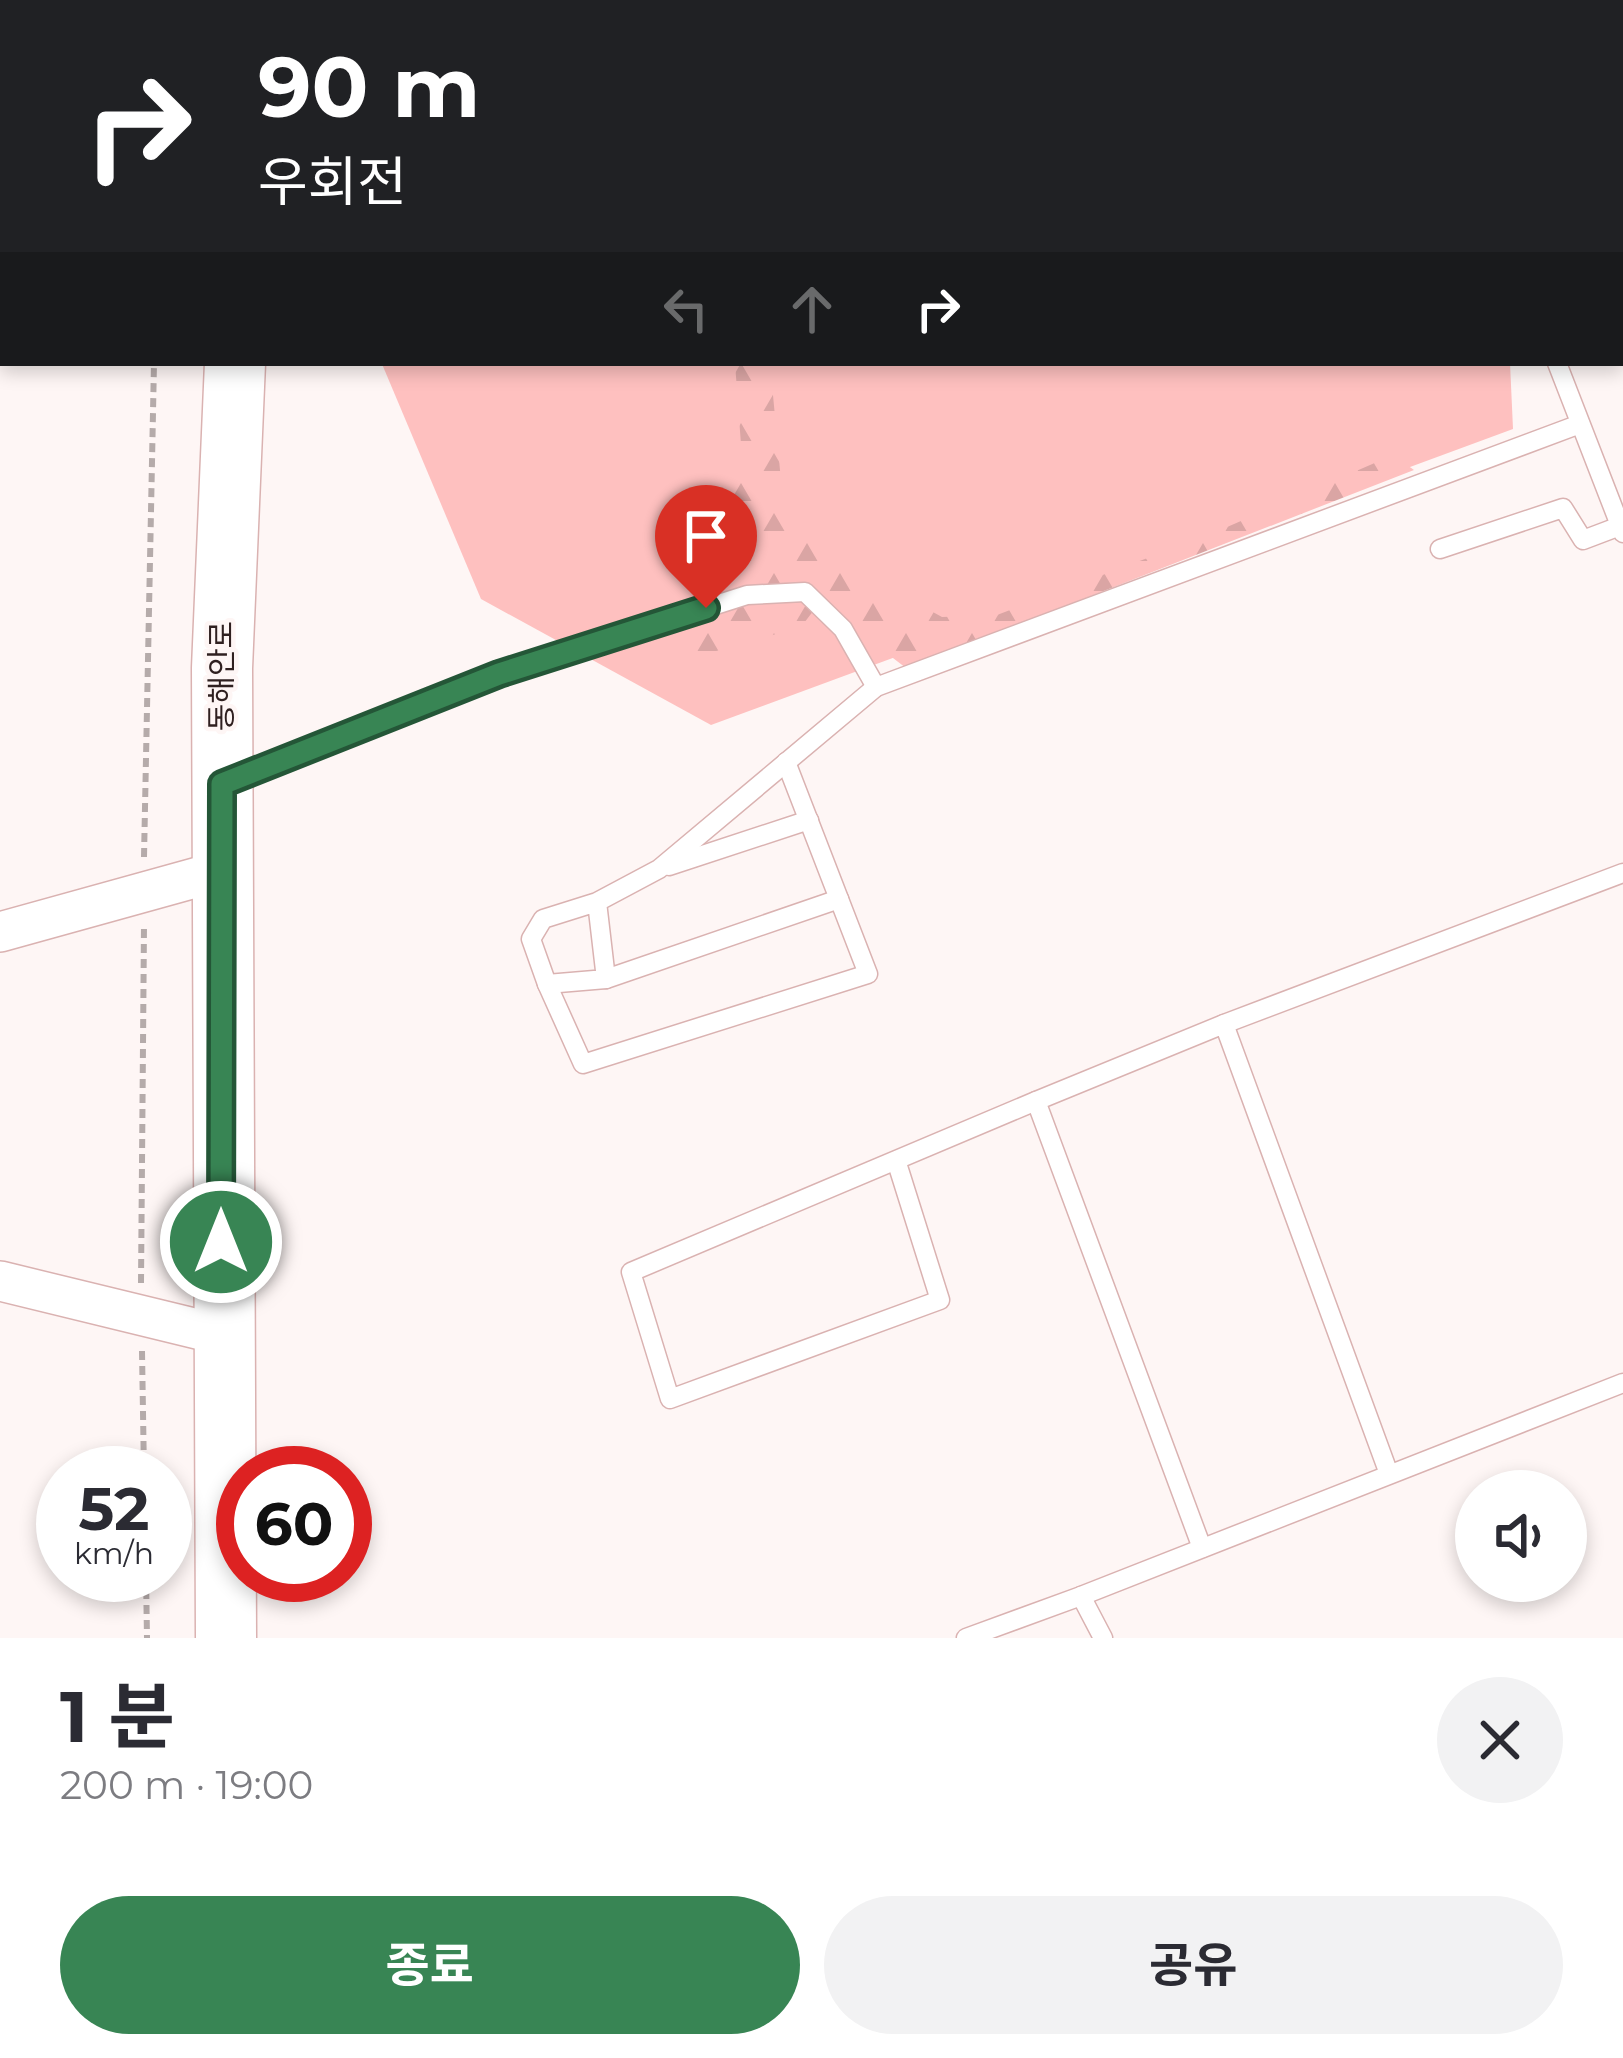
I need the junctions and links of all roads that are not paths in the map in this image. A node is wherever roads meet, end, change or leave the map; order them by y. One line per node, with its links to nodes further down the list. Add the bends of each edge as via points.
1 (235, 366): 8 (main road, 동해안로)
2 (1558, 366): 3 (lane)
3 (1580, 424): 4 (lane); 6 (lane)
4 (1622, 529): 5 (lane, via 1582,540 1562,508)
5 (1440, 550)
6 (875, 687): 7 (lane); 8 (lane, via 843,629 805,592 747,595 499,674)
7 (786, 762): 9 (lane); 10 (lane)
8 (222, 784): 11 (main road, 동해안로)
9 (809, 820): 10 (lane); 13 (lane)
10 (659, 869): 14 (lane)
11 (220, 871): 15 (street); 22 (main road, 동해안로)
12 (1623, 872): 18 (lane)
13 (839, 899): 16 (lane); 17 (lane, via 868,974 583,1064)
14 (597, 902): 16 (lane); 17 (lane, via 543,919 531,939)
15 (0, 932)
16 (605, 979): 17 (lane)
17 (548, 984)
18 (1224, 1024): 19 (lane); 24 (lane)
19 (1036, 1101): 20 (lane); 25 (lane)
20 (896, 1160): 20 (lane, via 631,1272 670,1399 940,1300)
21 (0, 1281): 22 (street)
22 (222, 1335): 27 (main road, 동해안로)
23 (1623, 1382): 24 (lane)
24 (1389, 1474): 25 (lane)
25 (1202, 1549): 26 (lane)
26 (1081, 1596): 28 (lane); 29 (lane)
27 (226, 1638)
28 (966, 1638)
29 (1103, 1638)

